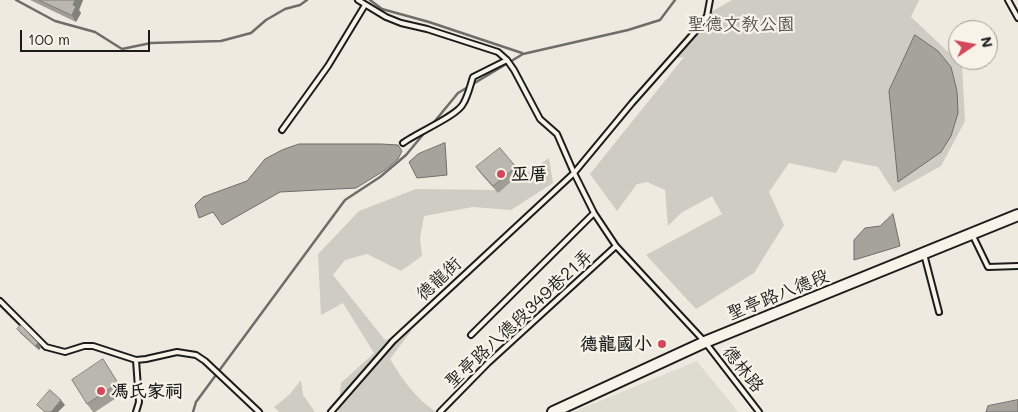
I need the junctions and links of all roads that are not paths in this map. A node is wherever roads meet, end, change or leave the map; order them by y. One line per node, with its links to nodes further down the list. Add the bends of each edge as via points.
1 (358, 0): 4 (lane)
2 (710, 0): 9 (lane, 德龍街, via 706,16 694,33)
3 (1008, 0): 5 (lane)
4 (365, 5): 6 (lane, via 401,23 498,52); 7 (lane, via 328,66)
5 (1018, 18)
6 (507, 60): 8 (lane, via 473,77 463,105); 9 (lane, 德林路, via 540,118 557,134)
7 (282, 130)
8 (403, 143)
9 (574, 172): 10 (lane, 德林路); 23 (lane, 德龍街, via 393,341)
10 (594, 213): 13 (lane, 德林路); 18 (lane)
11 (1018, 215): 12 (street, 聖亭路八德段)
12 (972, 234): 14 (street, 聖亭路八德段); 15 (lane, via 988,267)
13 (616, 246): 19 (lane, 德林路); 24 (lane, 聖亭路八德段349巷21弄, via 488,363)
14 (924, 254): 17 (lane); 19 (street, 聖亭路八德段)
15 (1018, 266)
16 (0, 301): 20 (lane, via 46,346 65,352 93,346)
17 (939, 312)
18 (471, 335)
19 (706, 342): 25 (street, 聖亭路八德段); 26 (lane, 德林路)
20 (136, 360): 21 (lane); 22 (lane, via 177,352 196,354)
21 (136, 412)
22 (259, 412)
23 (331, 412)
24 (440, 412)
25 (553, 412)
26 (759, 412)

